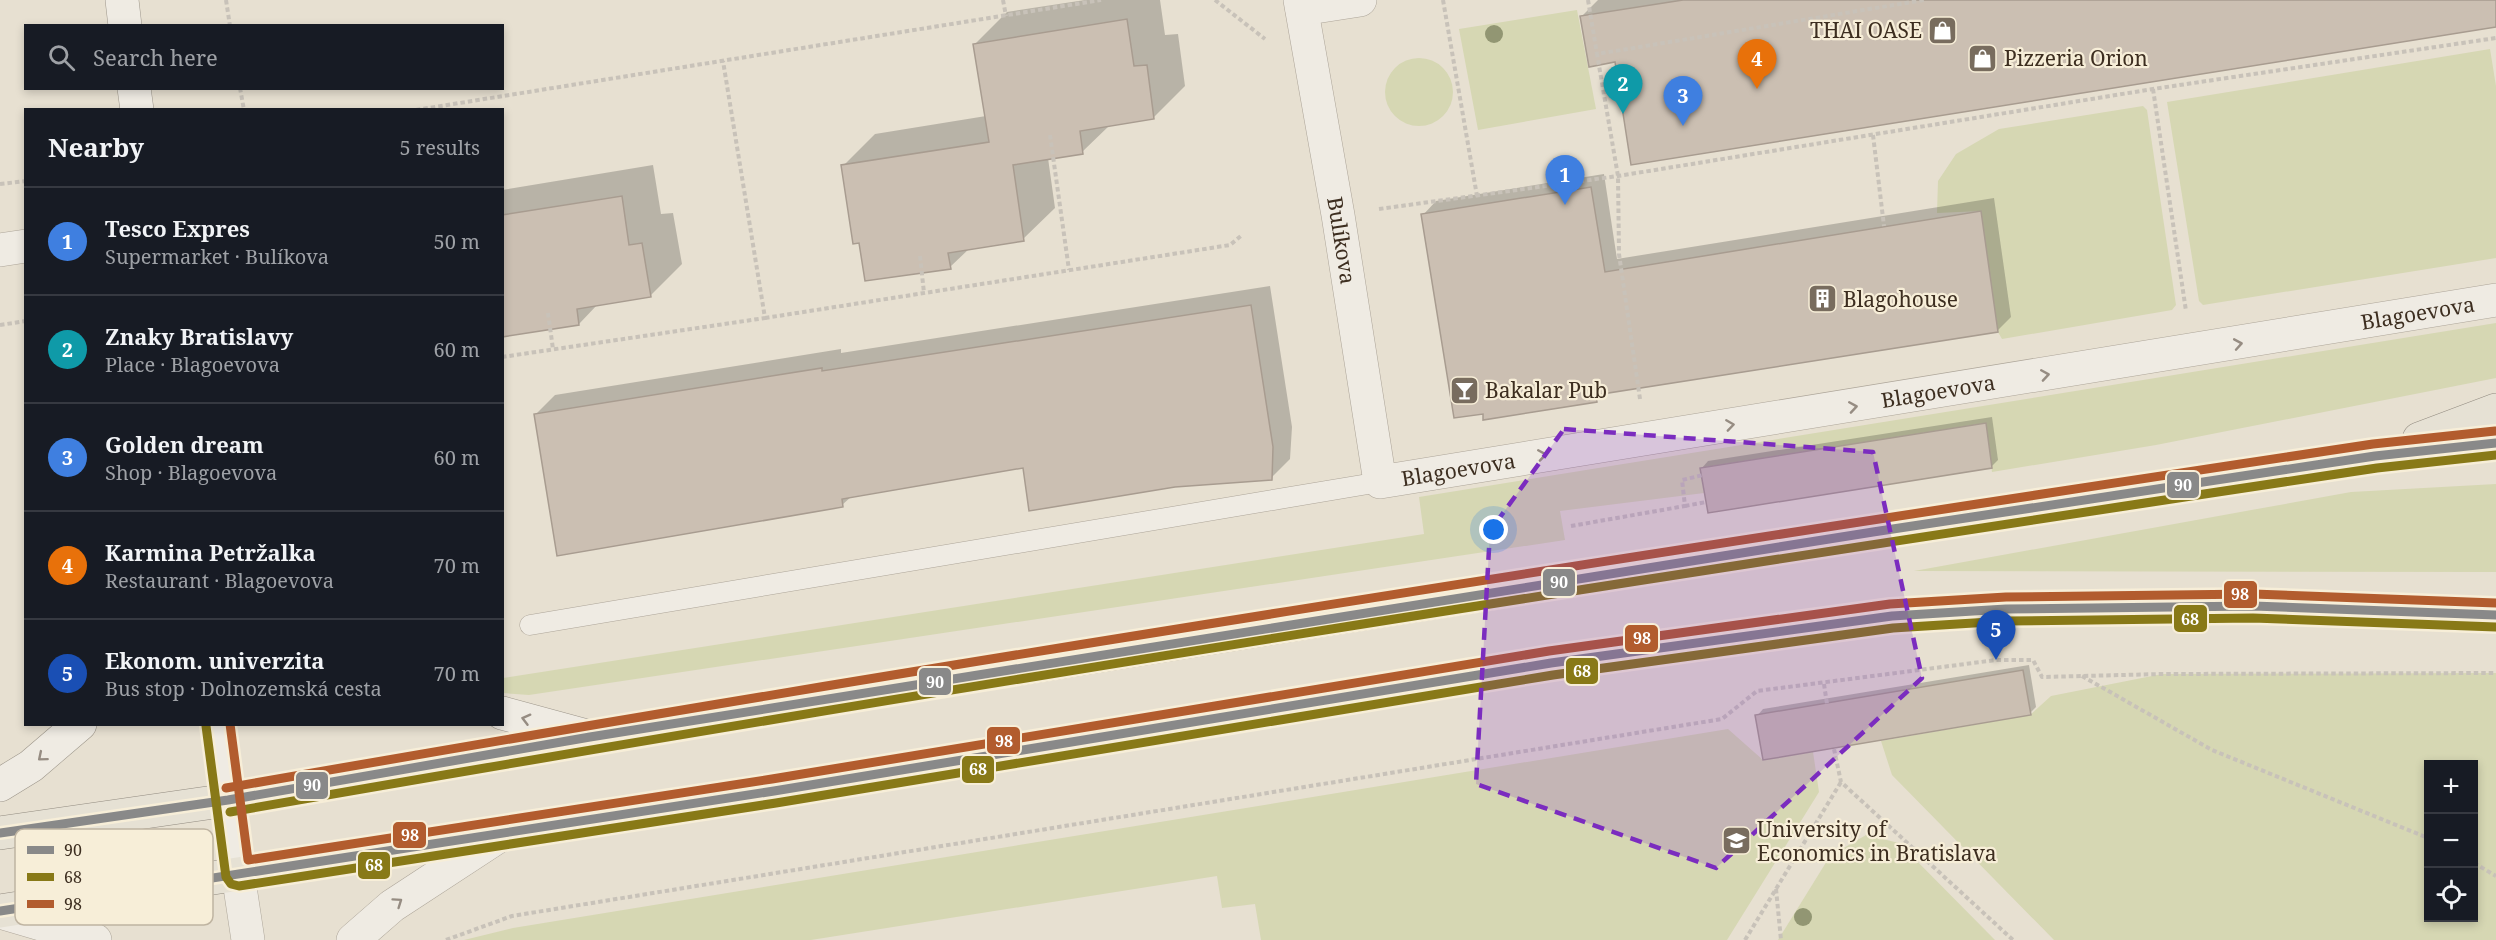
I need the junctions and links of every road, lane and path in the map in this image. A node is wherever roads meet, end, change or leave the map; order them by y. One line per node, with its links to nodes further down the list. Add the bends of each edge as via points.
1 (122, 0): 11 (street)
2 (226, 0): 12 (path)
3 (1003, 0): 10 (path)
4 (1101, 0): 10 (path)
5 (1360, 0): 9 (street)
6 (1443, 0): 29 (path)
7 (1588, 0): 14 (path)
8 (1924, 0): 14 (path)
9 (1301, 4): 51 (street, Bulíkova)
10 (1006, 16): 15 (path)
11 (126, 24)
12 (230, 24)
13 (2496, 39): 17 (path)
14 (1597, 54): 26 (path)
15 (723, 61): 23 (path); 40 (path)
16 (2229, 70): 17 (path)
17 (2231, 78): 18 (path)
18 (2153, 89): 25 (path); 44 (path)
19 (134, 90): 21 (street)
20 (240, 90): 22 (path)
21 (137, 108)
22 (243, 108)
23 (429, 108)
24 (1050, 135): 36 (path)
25 (1873, 135): 26 (path); 31 (path)
26 (1618, 176): 29 (path); 46 (path, via 1620,264)
27 (24, 181): 28 (path)
28 (0, 184)
29 (1478, 196): 30 (path)
30 (1371, 210)
31 (1884, 226)
32 (1242, 235): 36 (path, via 1230,245)
33 (24, 246): 34 (street)
34 (0, 250)
35 (920, 256): 37 (path)
36 (1069, 270): 37 (path)
37 (924, 293): 40 (path)
38 (2496, 300): 44 (street, Blagoevova, one-way to 38)
39 (548, 313): 43 (path)
40 (765, 318): 43 (path)
41 (24, 321): 42 (path)
42 (0, 324)
43 (553, 349): 45 (path)
44 (2192, 352): 51 (street, Blagoevova, one-way to 44)
45 (504, 357)
46 (1641, 408)
47 (2496, 410): 49 (main road)
48 (2496, 443): 49 (main road)
49 (2375, 456): 64 (main road, via 1675,563)
50 (1702, 475): 53 (path, via 1682,480)
51 (1380, 482): 56 (lane)
52 (1706, 502): 53 (path)
53 (1685, 506): 54 (path)
54 (1571, 526)
55 (2496, 615): 71 (main road, via 2253,606 2006,609 1892,616 1540,665)
56 (531, 625)
57 (2496, 673): 58 (path)
58 (2081, 676): 59 (path, via 2042,677 2033,660 1996,660); 73 (path, via 2212,750)
59 (1824, 684): 60 (path); 86 (path, via 1757,691 1722,719 512,916)
60 (1827, 704)
61 (504, 714): 64 (street, one-way to 61)
62 (78, 726): 67 (street, one-way to 67, via 31,766)
63 (218, 726): 68 (street)
64 (590, 737): 68 (main road)
65 (1834, 748): 66 (path)
66 (1840, 782): 78 (path); 89 (path)
67 (0, 785)
68 (228, 800): 69 (main road); 75 (street)
69 (28, 829)
70 (15, 831): 72 (main road)
71 (505, 832): 75 (main road); 85 (street, one-way to 71, via 392,906)
72 (0, 833)
73 (2424, 836)
74 (2478, 865): 76 (path)
75 (238, 874): 77 (main road); 84 (street)
76 (2496, 876)
77 (213, 878)
78 (1776, 888): 87 (path); 88 (path)
79 (15, 909): 80 (main road)
80 (0, 911): 81 (street)
81 (15, 916)
82 (45, 925): 83 (street)
83 (94, 940)
84 (248, 940)
85 (353, 940)
86 (446, 940)
87 (1745, 940)
88 (1781, 940)
89 (2013, 940)

